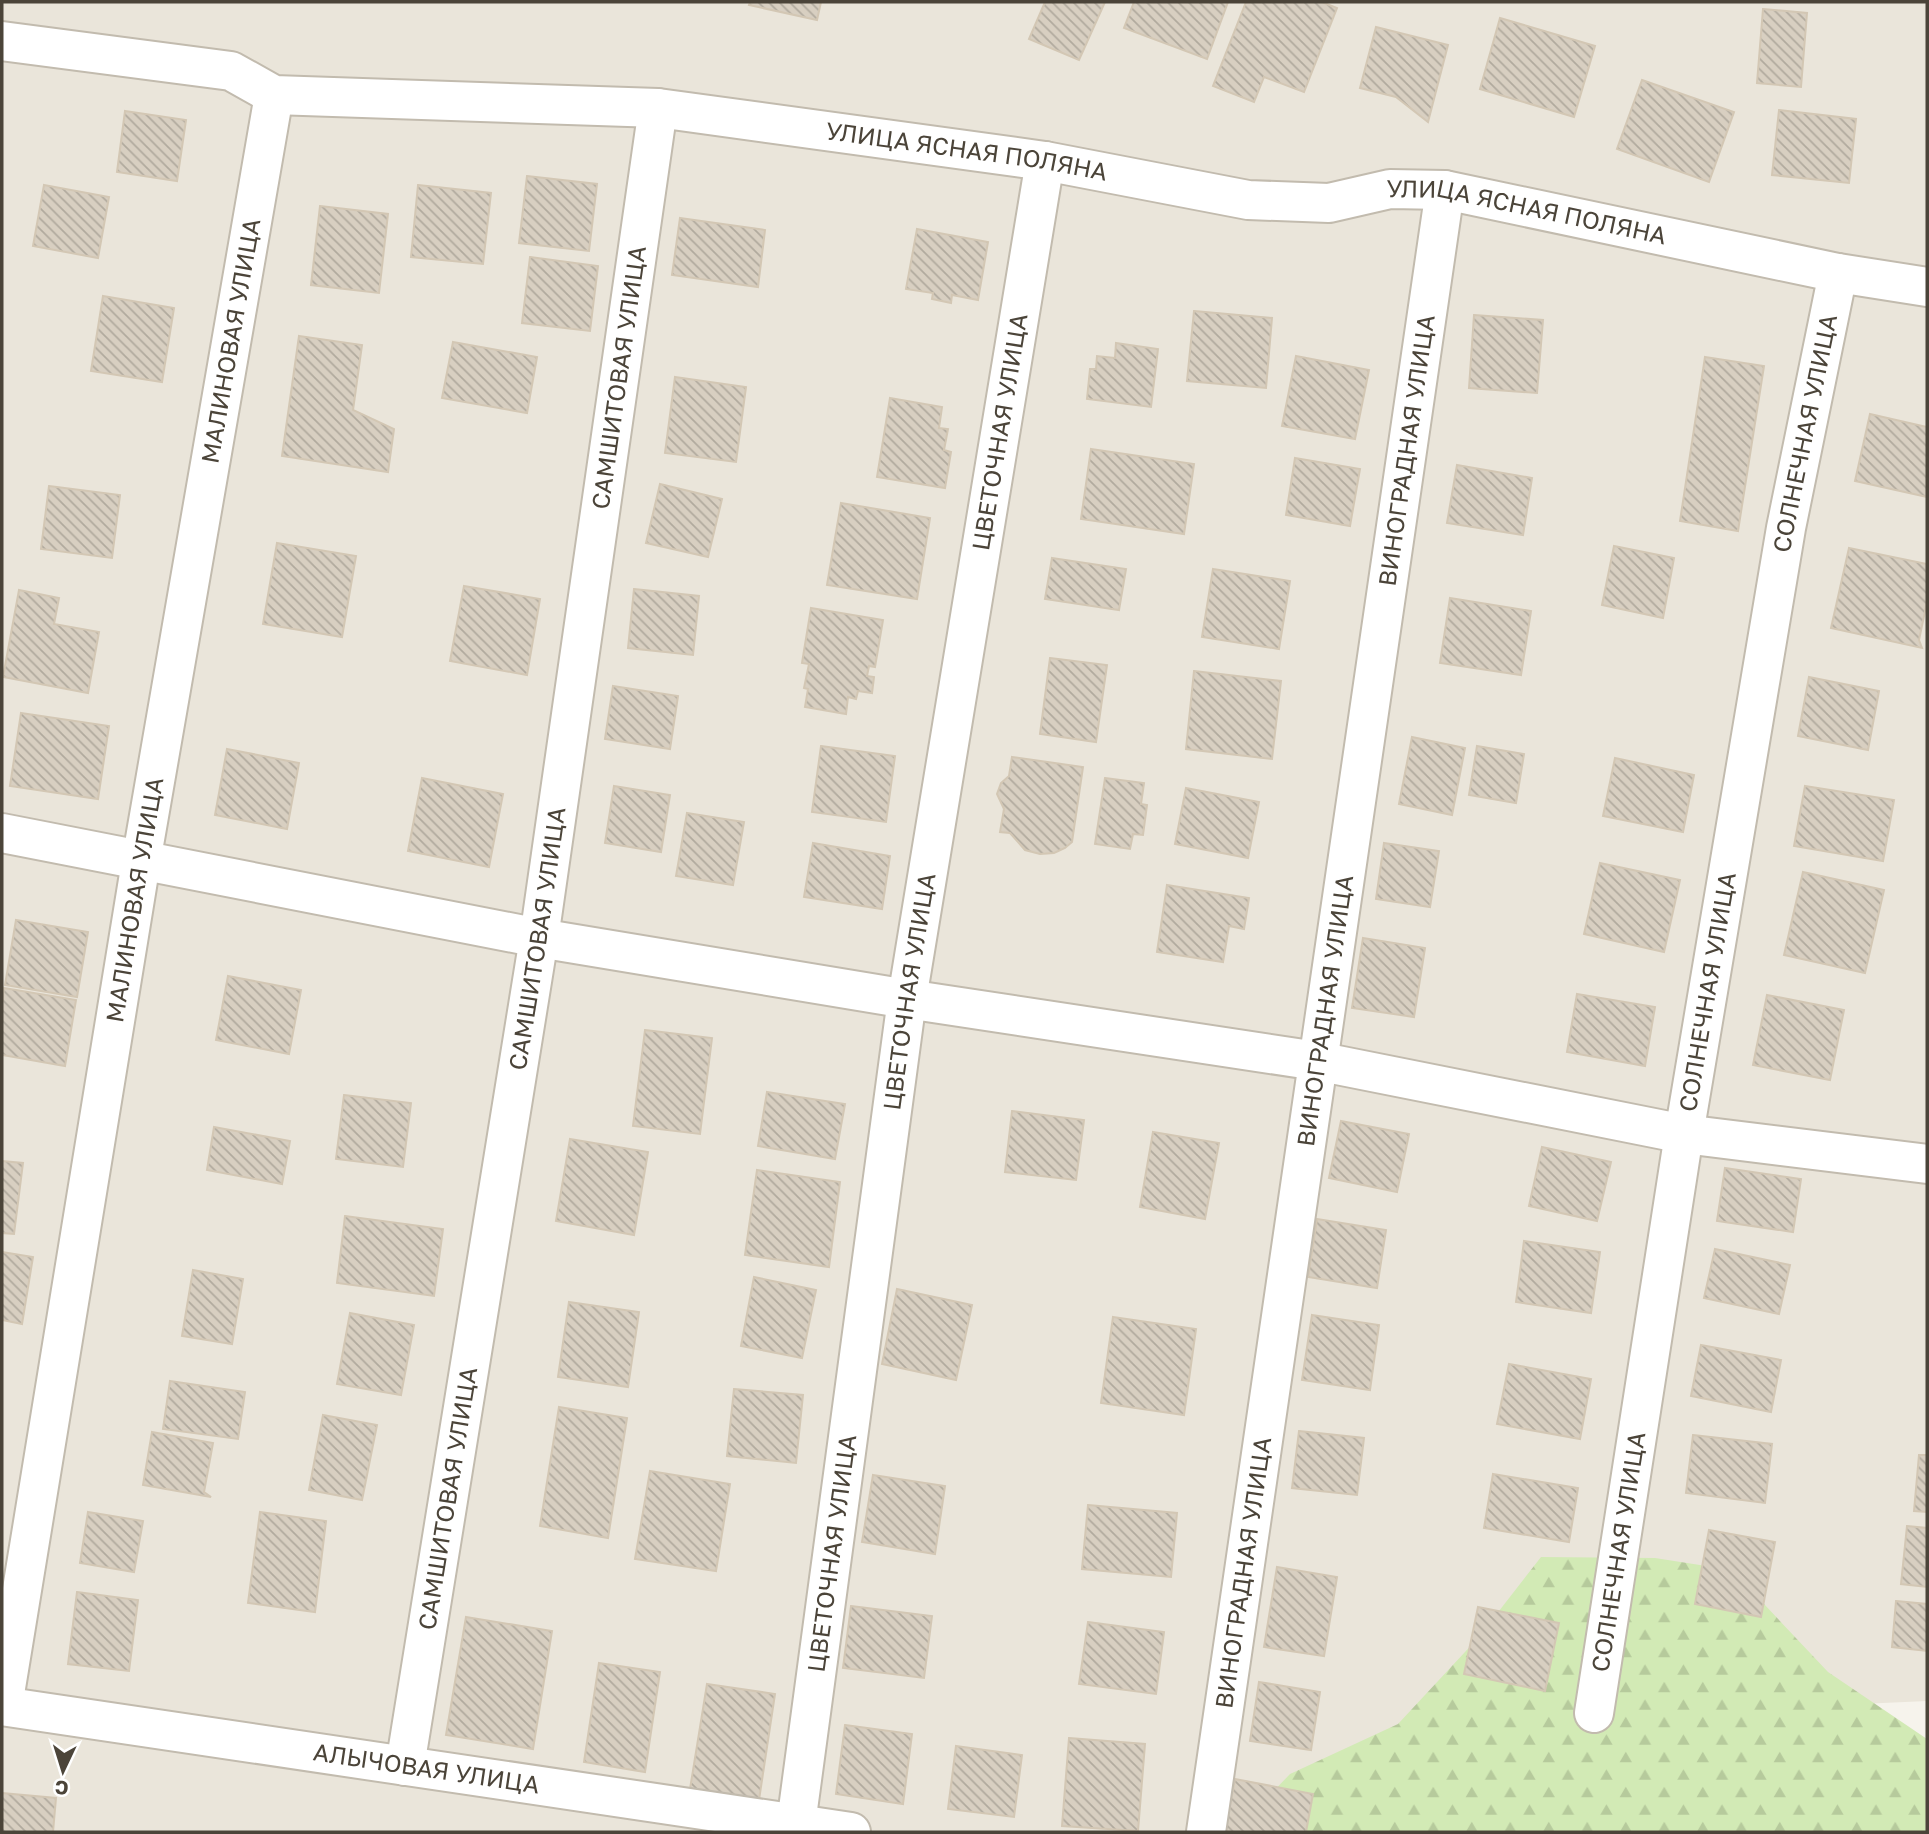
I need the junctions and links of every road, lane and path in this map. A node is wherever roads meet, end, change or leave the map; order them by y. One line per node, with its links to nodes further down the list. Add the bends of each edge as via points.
1 (2, 41): 2 (street, УЛИЦА ЯСНАЯ ПОЛЯНА, via 231,71)
2 (274, 95): 3 (street, УЛИЦА ЯСНАЯ ПОЛЯНА); 9 (street, МАЛИНОВАЯ УЛИЦА)
3 (658, 108): 4 (street, УЛИЦА ЯСНАЯ ПОЛЯНА); 10 (street, САМШИТОВАЯ УЛИЦА)
4 (1045, 162): 5 (street, УЛИЦА ЯСНАЯ ПОЛЯНА, via 1248,200 1329,203 1390,189); 11 (street, ЦВЕТОЧНАЯ УЛИЦА)
5 (1446, 190): 6 (street, УЛИЦА ЯСНАЯ ПОЛЯНА); 12 (street, ВИНОГРАДНАЯ УЛИЦА)
6 (1838, 273): 7 (street, УЛИЦА ЯСНАЯ ПОЛЯНА); 13 (street, СОЛНЕЧНАЯ УЛИЦА, via 1786,527)
7 (1927, 287)
8 (2, 833): 9 (street)
9 (141, 862): 10 (street); 15 (street, МАЛИНОВАЯ УЛИЦА)
10 (539, 938): 11 (street); 17 (street, САМШИТОВАЯ УЛИЦА)
11 (907, 999): 12 (street); 18 (street, ЦВЕТОЧНАЯ УЛИЦА)
12 (1317, 1061): 13 (street); 20 (street, ВИНОГРАДНАЯ УЛИЦА)
13 (1684, 1134): 14 (street); 16 (street, СОЛНЕЧНАЯ УЛИЦА)
14 (1927, 1164)
15 (2, 1706): 17 (street, АЛЫЧОВАЯ УЛИЦА)
16 (1594, 1713)
17 (405, 1766): 18 (street, АЛЫЧОВАЯ УЛИЦА)
18 (796, 1824): 19 (street, АЛЫЧОВАЯ УЛИЦА)
19 (851, 1832)
20 (1206, 1832)

